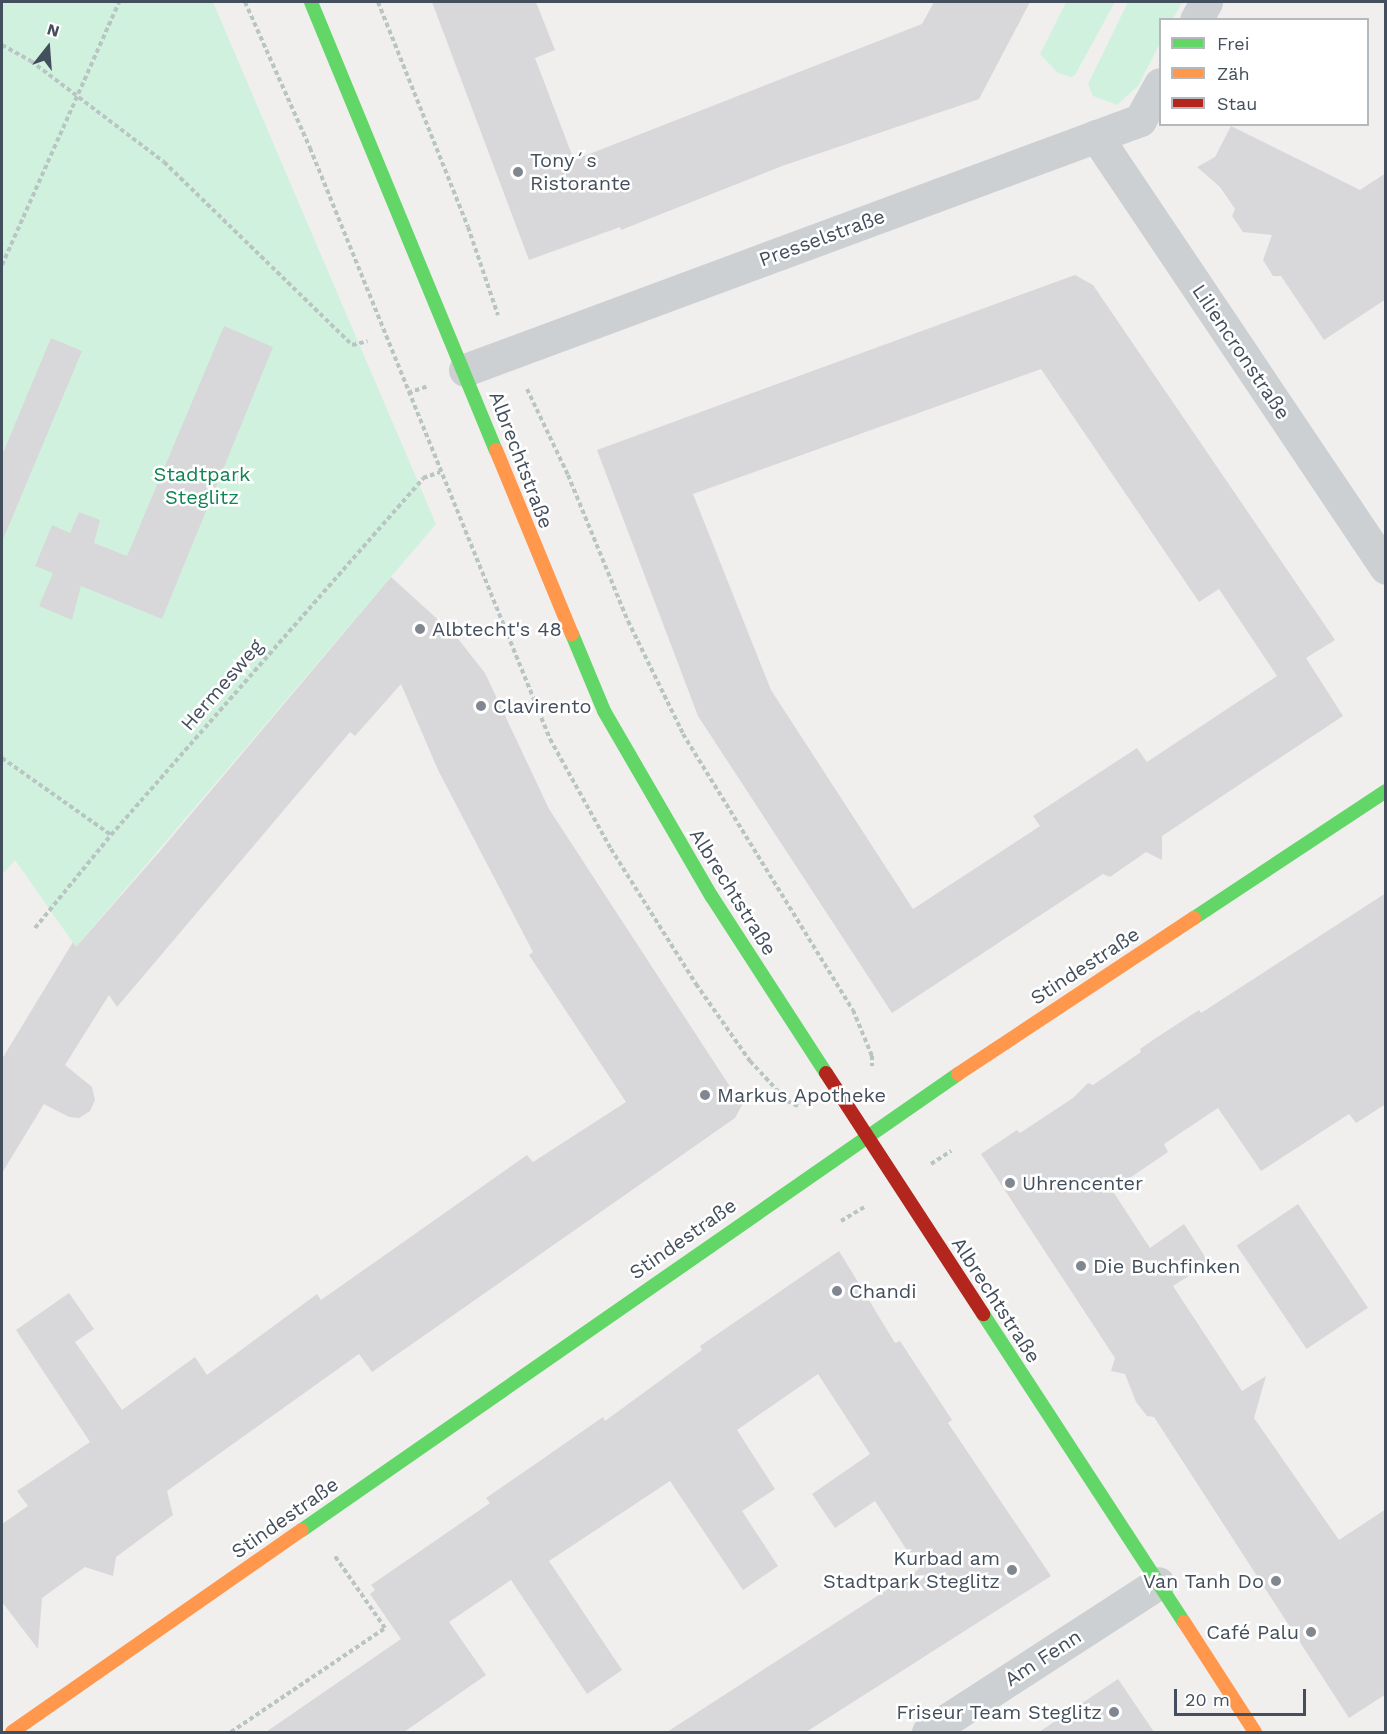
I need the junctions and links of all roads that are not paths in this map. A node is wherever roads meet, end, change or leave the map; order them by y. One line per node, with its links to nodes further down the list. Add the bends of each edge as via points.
1 (311, 2): 6 (street, Albrechtstraße)
2 (1206, 2): 3 (street)
3 (1197, 18)
4 (1159, 87): 5 (street, Presselstraße, via 1140,120)
5 (1096, 136): 6 (street, Presselstraße); 7 (street, Liliencronstraße)
6 (465, 370): 9 (street, Albrechtstraße, via 604,711 712,897)
7 (1386, 568)
8 (1386, 791): 9 (street, Stindestraße)
9 (867, 1136): 10 (street, Albrechtstraße); 11 (street, Stindestraße)
10 (1158, 1583): 12 (street, Am Fenn); 13 (street, Albrechtstraße)
11 (12, 1732)
12 (928, 1732)
13 (1255, 1732)

